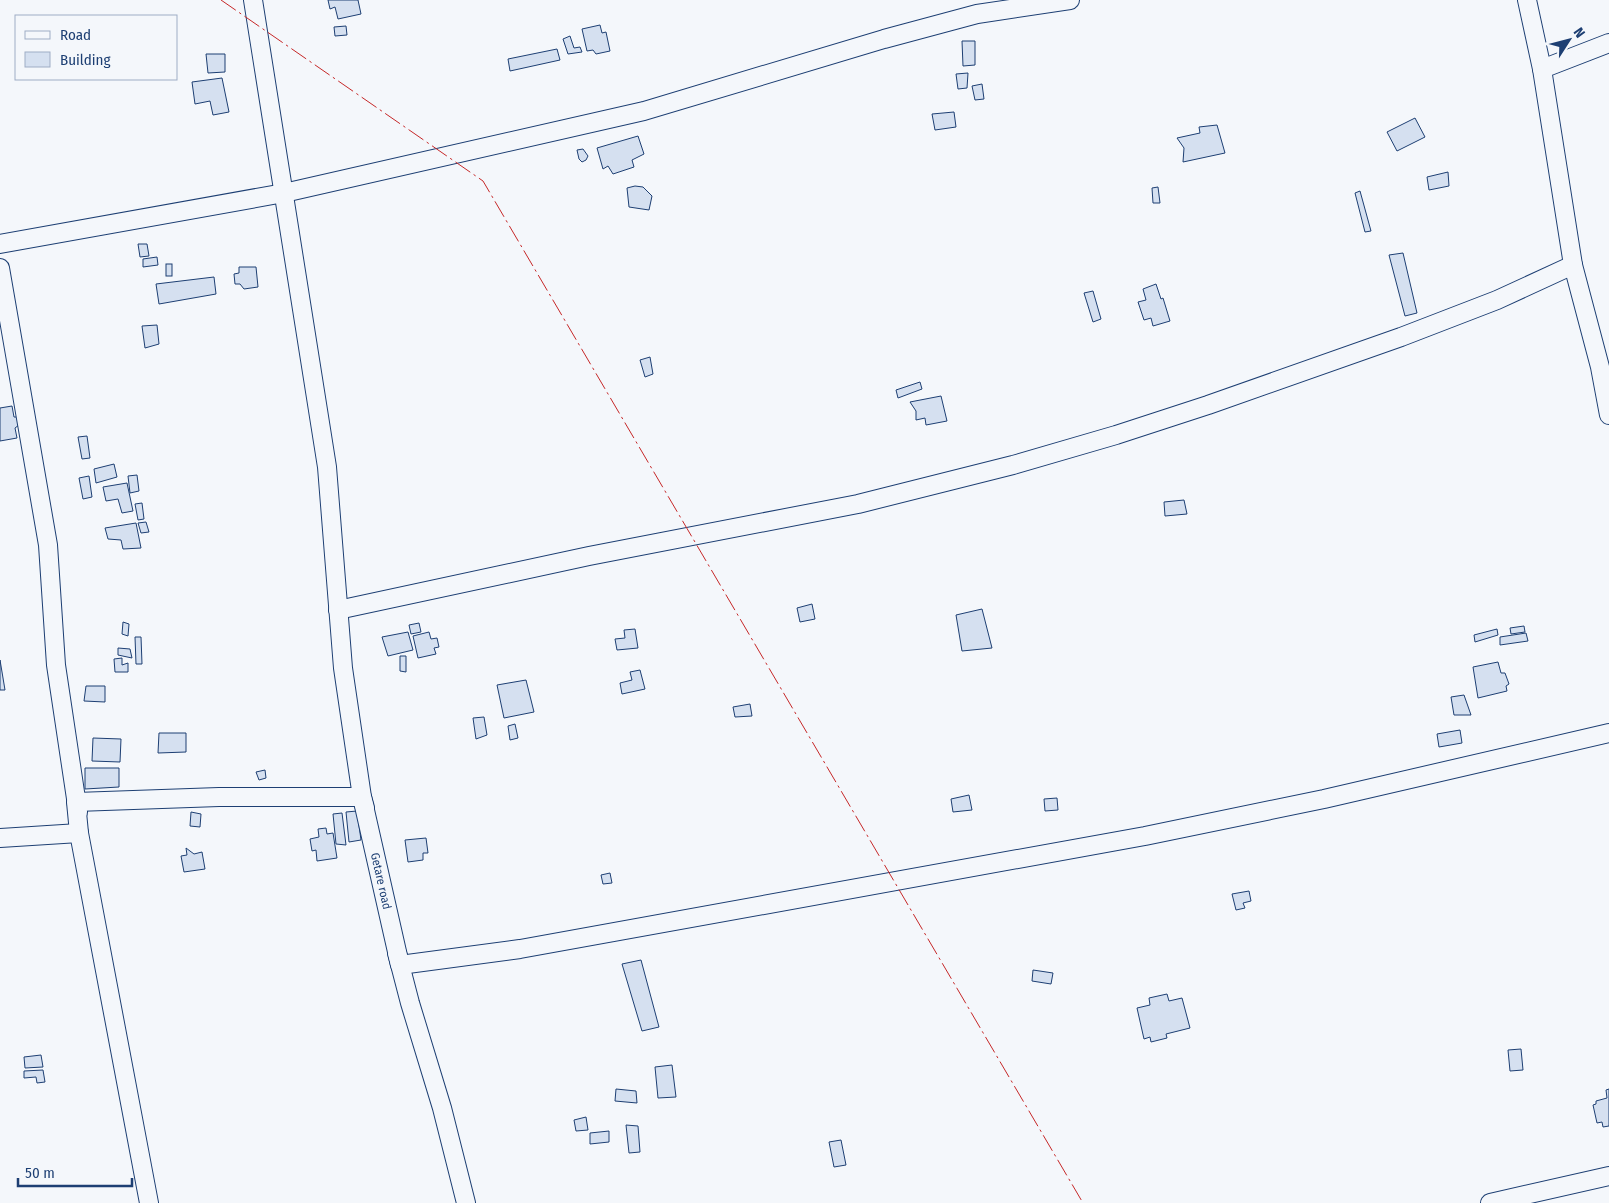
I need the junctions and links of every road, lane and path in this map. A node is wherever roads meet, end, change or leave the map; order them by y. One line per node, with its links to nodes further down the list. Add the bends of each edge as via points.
1 (253, 0): 6 (street)
2 (1070, 0): 6 (street, via 977,14 644,111)
3 (1527, 0): 5 (street)
4 (1609, 43): 5 (street)
5 (1542, 69): 8 (street)
6 (284, 193): 7 (street); 11 (street, via 327,467)
7 (0, 244)
8 (1573, 265): 10 (street); 11 (street, via 1497,300 1401,337 1208,405 1013,465 858,504 589,556)
9 (0, 268): 14 (street, via 48,545 56,665)
10 (1609, 415)
11 (338, 610): 13 (street)
12 (1609, 733): 17 (street, via 1324,799 1145,836 520,949)
13 (362, 797): 14 (street, via 218,797); 17 (street)
14 (76, 802): 15 (street); 19 (street)
15 (79, 833): 16 (street); 19 (street)
16 (0, 838)
17 (400, 965): 20 (street)
18 (1609, 1176): 21 (street)
19 (150, 1203)
20 (466, 1203)
21 (1490, 1203)

